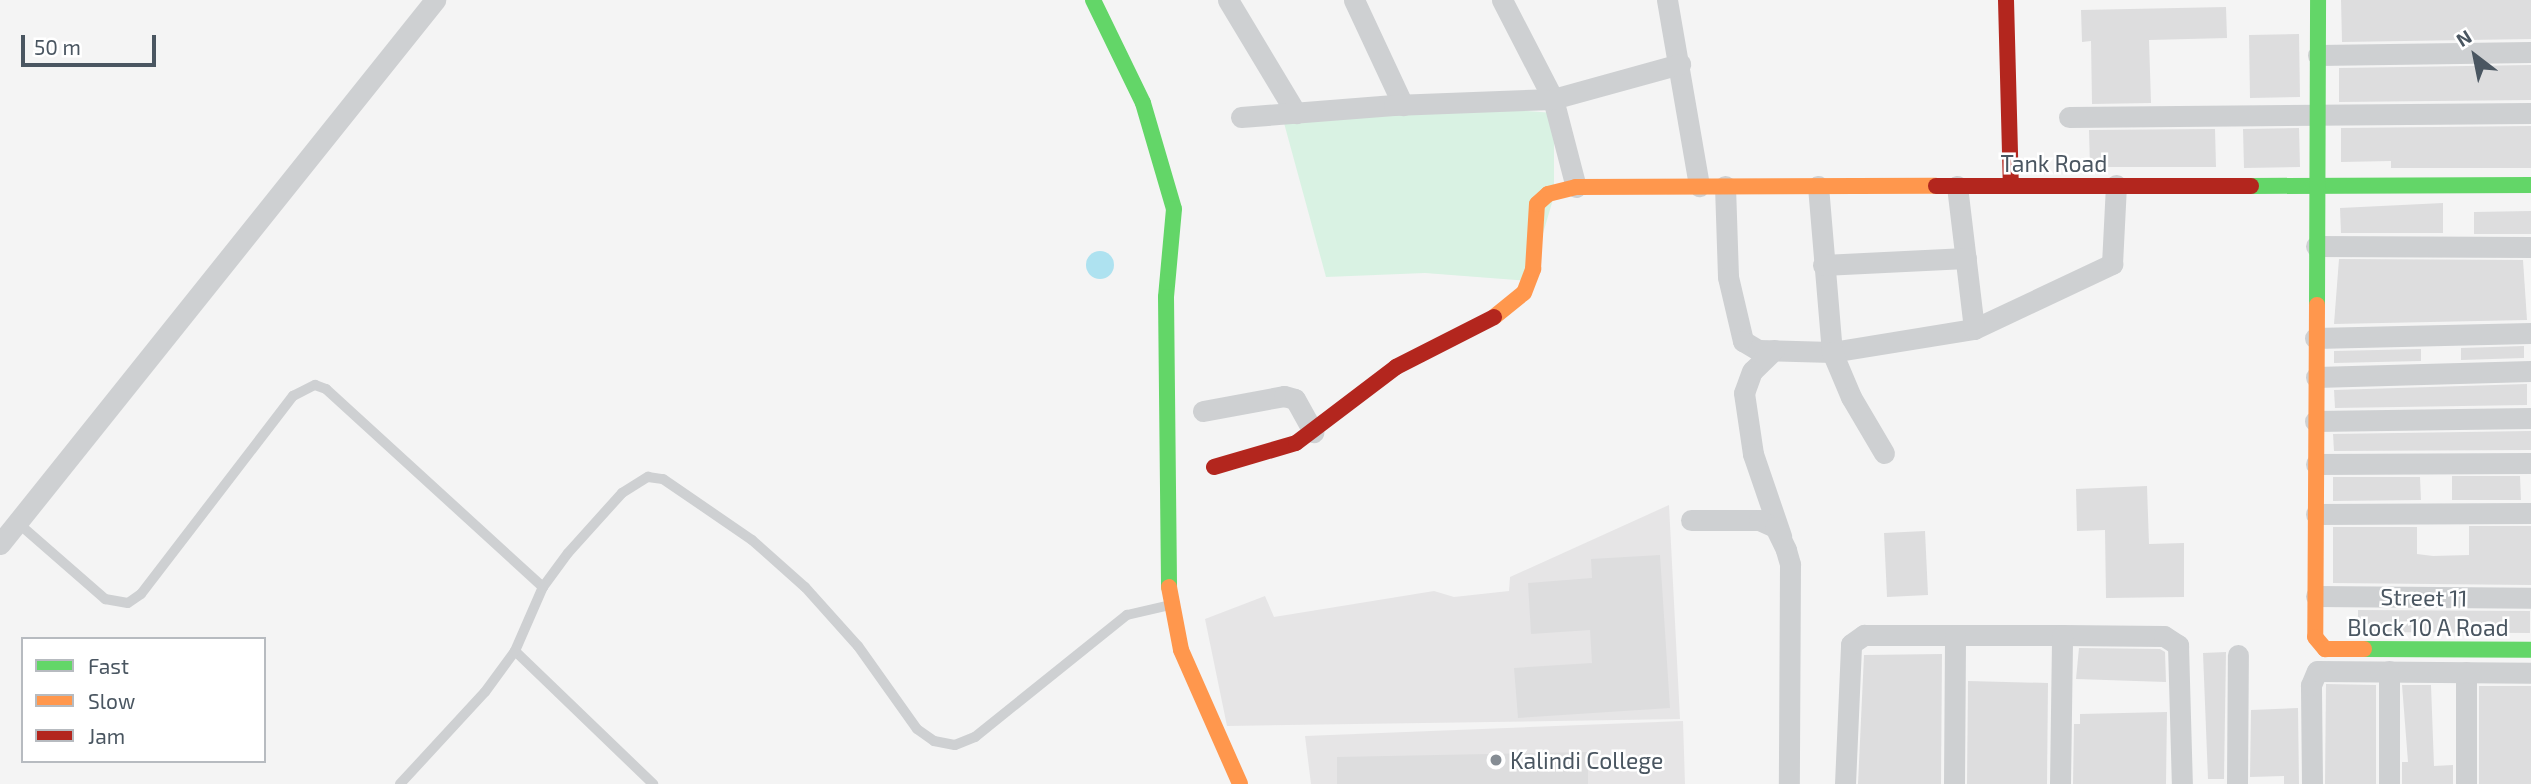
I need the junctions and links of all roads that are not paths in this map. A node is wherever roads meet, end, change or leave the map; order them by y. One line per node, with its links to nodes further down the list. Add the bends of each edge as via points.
1 (435, 0): 50 (street)
2 (1093, 0): 56 (street, via 1143,103 1174,209 1166,298)
3 (1228, 0): 15 (street)
4 (1354, 0): 13 (street)
5 (1502, 0): 12 (street)
6 (1667, 0): 11 (street)
7 (2006, 0): 25 (street)
8 (2318, 0): 10 (street)
9 (2531, 52): 10 (street)
10 (2318, 55): 14 (street)
11 (1680, 64): 12 (street); 27 (street)
12 (1553, 99): 13 (street); 26 (street)
13 (1402, 105): 15 (street)
14 (2316, 112): 16 (street); 18 (street); 20 (street)
15 (1296, 113): 17 (street)
16 (2531, 113)
17 (1241, 117)
18 (2069, 117)
19 (2116, 185): 20 (street, Tank Road); 25 (street, Tank Road); 32 (street, via 2112,264)
20 (2316, 185): 21 (street, Tank Road); 28 (street)
21 (2531, 185)
22 (1725, 186): 23 (street, Tank Road); 27 (street, Tank Road); 35 (street, via 1728,277 1743,341 1750,349)
23 (1818, 186): 24 (street, Tank Road); 31 (street)
24 (1957, 186): 25 (street, Tank Road); 30 (street)
25 (2011, 186)
26 (1576, 187): 27 (street, Tank Road); 42 (street, Tank Road, via 1548,194 1536,204 1533,269 1524,293 1505,311 1396,367)
27 (1699, 187)
28 (2316, 246): 29 (street); 34 (street)
29 (2531, 247)
30 (1966, 258): 31 (street); 32 (street)
31 (1823, 265): 36 (street)
32 (1974, 329): 36 (street)
33 (2531, 333): 34 (street)
34 (2315, 338): 38 (street)
35 (1774, 350): 36 (street); 51 (street, via 1752,371 1744,393 1751,445)
36 (1832, 352): 43 (street)
37 (2531, 371): 38 (street)
38 (2316, 377): 41 (street)
39 (1203, 411): 42 (street, via 1284,396 1295,399)
40 (2531, 418): 41 (street)
41 (2315, 422): 45 (street)
42 (1313, 432): 46 (street, via 1259,456)
43 (1884, 453)
44 (2531, 463): 45 (street)
45 (2316, 464): 48 (street)
46 (1214, 467)
47 (2531, 513): 48 (street)
48 (2316, 514): 54 (street)
49 (1690, 520): 51 (street, via 1759,520 1775,527)
50 (18, 523): 52 (street); 53 (lane, via 105,598 128,603 141,593 293,396 315,385 326,388)
51 (1783, 541): 68 (street, via 1790,564)
52 (0, 544)
53 (543, 587): 56 (lane, via 622,493 648,477 663,479 752,540 805,587 858,646 918,729 934,741 955,744 975,737 1127,615); 60 (lane)
54 (2316, 596): 55 (street, Street 11); 59 (street, Block 10 A Road, via 2315,637 2325,649)
55 (2531, 598)
56 (1169, 606): 67 (street, via 1181,650)
57 (2062, 635): 58 (street); 71 (street); 72 (street, via 2164,636 2178,645)
58 (1955, 636): 69 (street, via 1864,635 1851,644); 70 (street)
59 (2531, 650)
60 (515, 651): 65 (lane, via 485,692); 66 (lane)
61 (2238, 656): 73 (street)
62 (2389, 671): 63 (street); 74 (street, via 2322,670 2312,676); 75 (street)
63 (2466, 672): 64 (street); 76 (street)
64 (2531, 673)
65 (400, 784)
66 (653, 784)
67 (1241, 784)
68 (1789, 784)
69 (1845, 784)
70 (1954, 784)
71 (2060, 784)
72 (2182, 784)
73 (2237, 784)
74 (2312, 784)
75 (2389, 784)
76 (2466, 784)

